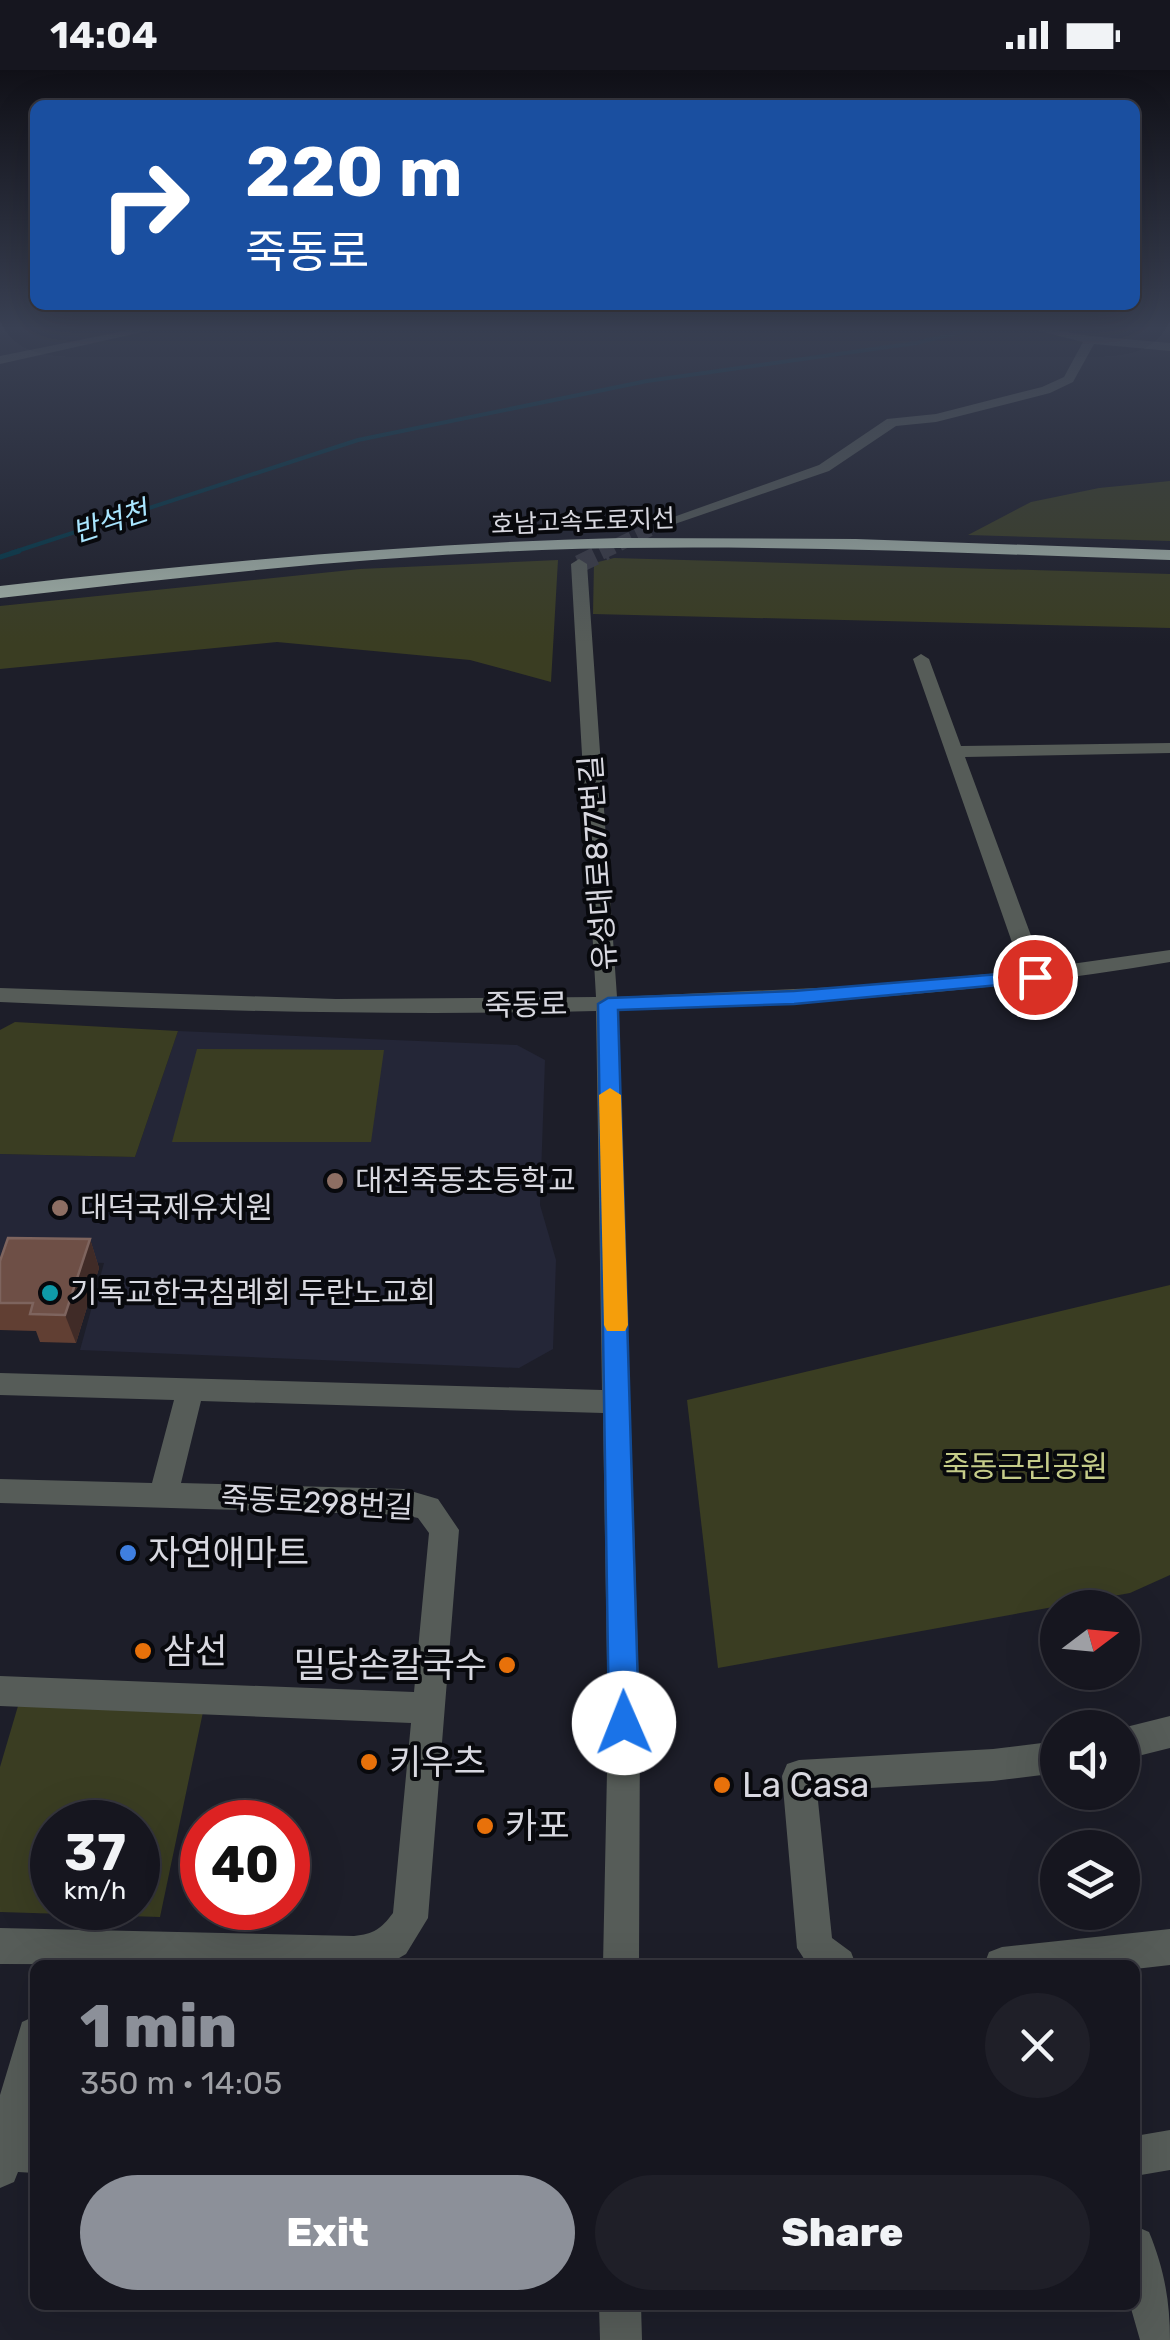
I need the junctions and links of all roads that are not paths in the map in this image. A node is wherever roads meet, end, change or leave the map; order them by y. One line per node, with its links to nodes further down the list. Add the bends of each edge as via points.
1 (880, 433): 2 (street, via 824,468)
2 (661, 524)
3 (1170, 546): 6 (highway, 호남고속도로지선, via 706,534 542,538 230,556)
4 (1170, 555): 6 (highway, 호남고속도로지선, via 694,543 543,546)
5 (579, 564): 13 (street, 유성대로877번길)
6 (3, 585)
7 (921, 659): 9 (street)
8 (1170, 748): 9 (street)
9 (954, 752): 11 (street)
10 (1170, 956): 11 (street, 죽동로)
11 (1035, 977): 13 (street, 죽동로, via 794,998)
12 (0, 995): 13 (street, 죽동로, via 310,1008)
13 (608, 1004): 16 (street, 유성대로877번길)
14 (0, 1384): 15 (street)
15 (190, 1391): 16 (street); 18 (street)
16 (618, 1402): 27 (street, 유성대로877번길)
17 (0, 1491): 18 (street, 죽동로298번길)
18 (162, 1496): 20 (street, 죽동로298번길, via 428,1508 444,1530)
19 (0, 1691): 20 (street)
20 (427, 1708): 26 (street, 죽동로298번길, via 410,1918 380,1952)
21 (1170, 1732): 22 (street)
22 (1140, 1740)
23 (1040, 1760): 28 (street, via 799,1776 815,1948)
24 (0, 1946): 26 (street, 죽동로298번길)
25 (1170, 1946): 29 (street)
26 (56, 1957)
27 (621, 1960)
28 (831, 1960)
29 (1074, 1960)
30 (30, 2059): 33 (street)
31 (1170, 2150): 32 (street)
32 (1140, 2155)
33 (10, 2156)
34 (1140, 2264): 37 (street)
35 (620, 2310): 36 (street)
36 (621, 2340)
37 (1161, 2340)

